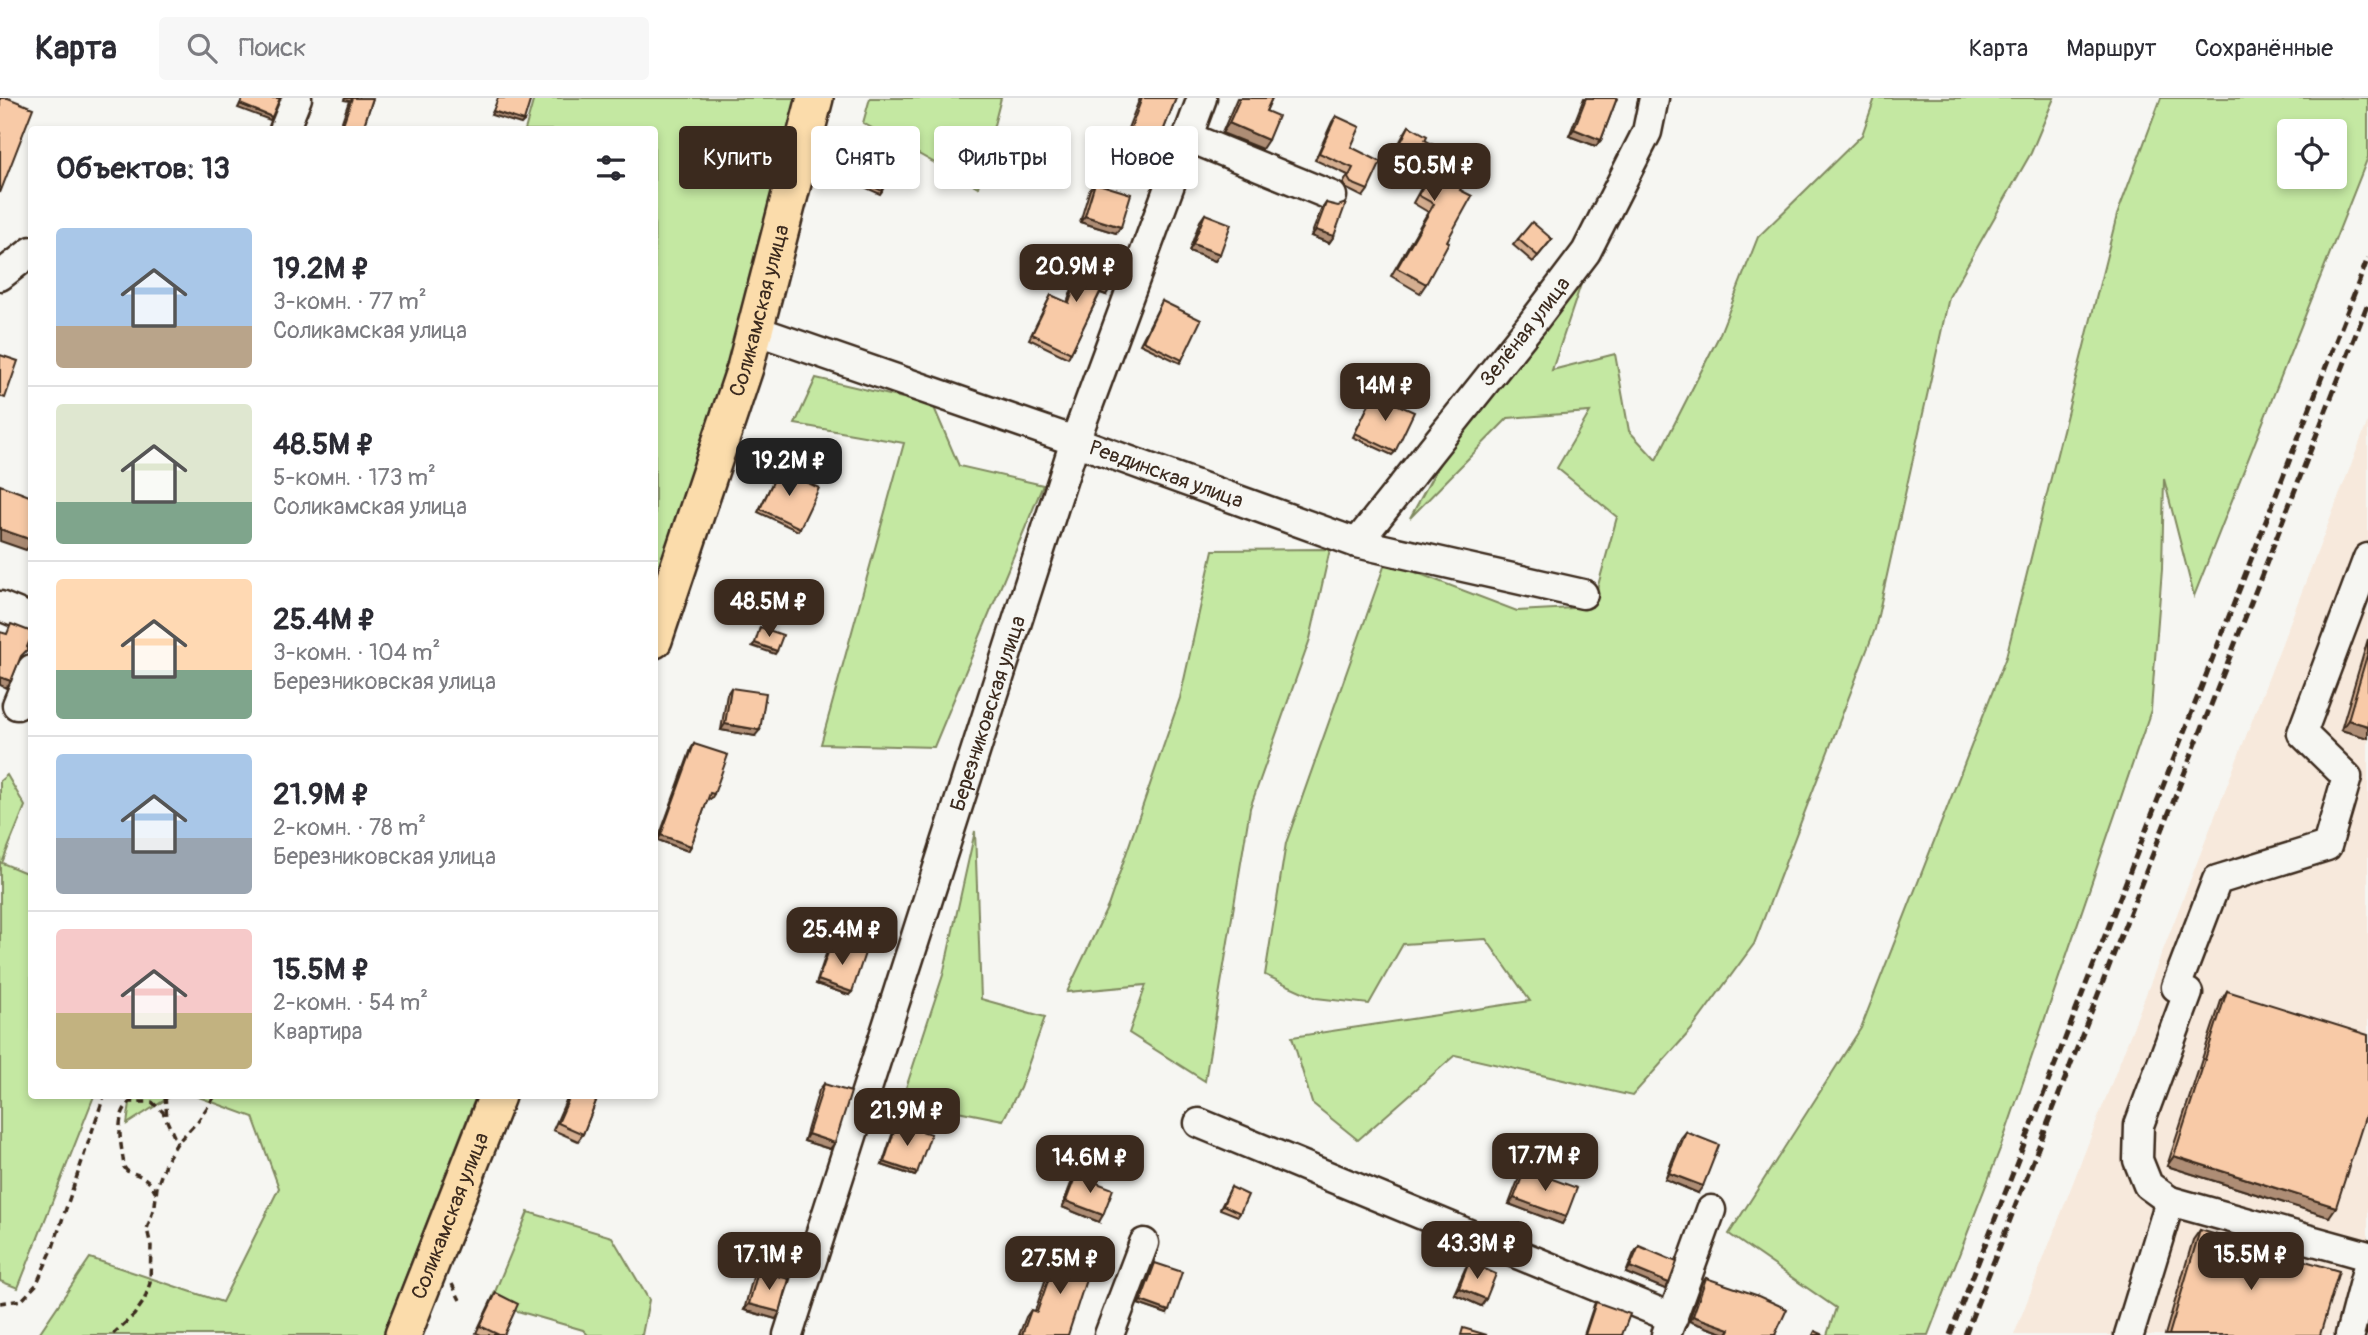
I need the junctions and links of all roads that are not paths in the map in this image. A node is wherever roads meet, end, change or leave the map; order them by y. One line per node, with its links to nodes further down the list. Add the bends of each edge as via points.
1 (297, 98): 5 (street)
2 (816, 98): 12 (main road, Соликамская улица)
3 (1202, 98): 6 (street, Березниковская улица)
4 (1654, 98): 14 (street, Зелёная улица, via 1647,132 1586,252)
5 (286, 126)
6 (1192, 126)
7 (1198, 141): 9 (street)
8 (1169, 189): 13 (street, Березниковская улица)
9 (1332, 196)
10 (28, 254): 11 (street)
11 (0, 276)
12 (755, 330): 13 (street, Ревдинская улица); 19 (main road, Соликамская улица)
13 (1075, 441): 14 (street, Ревдинская улица); 31 (street, Березниковская улица)
14 (1357, 543): 16 (street, Ревдинская улица)
15 (2368, 558): 24 (street, via 2302,733 2347,777 2327,846 2217,880 2176,987 2188,993 2138,1125 2138,1160 2148,1185)
16 (1583, 594)
17 (0, 606): 18 (street)
18 (28, 617)
19 (658, 628)
20 (28, 679): 21 (street)
21 (17, 705)
22 (495, 1099): 30 (main road, Соликамская улица)
23 (1199, 1124): 29 (street)
24 (2170, 1201): 27 (street); 33 (street)
25 (1711, 1210): 29 (street)
26 (1144, 1243): 32 (street)
27 (2368, 1256)
28 (2368, 1266): 34 (street)
29 (1669, 1327)
30 (403, 1335)
31 (788, 1335)
32 (1110, 1335)
33 (2129, 1335)
34 (2350, 1335)

